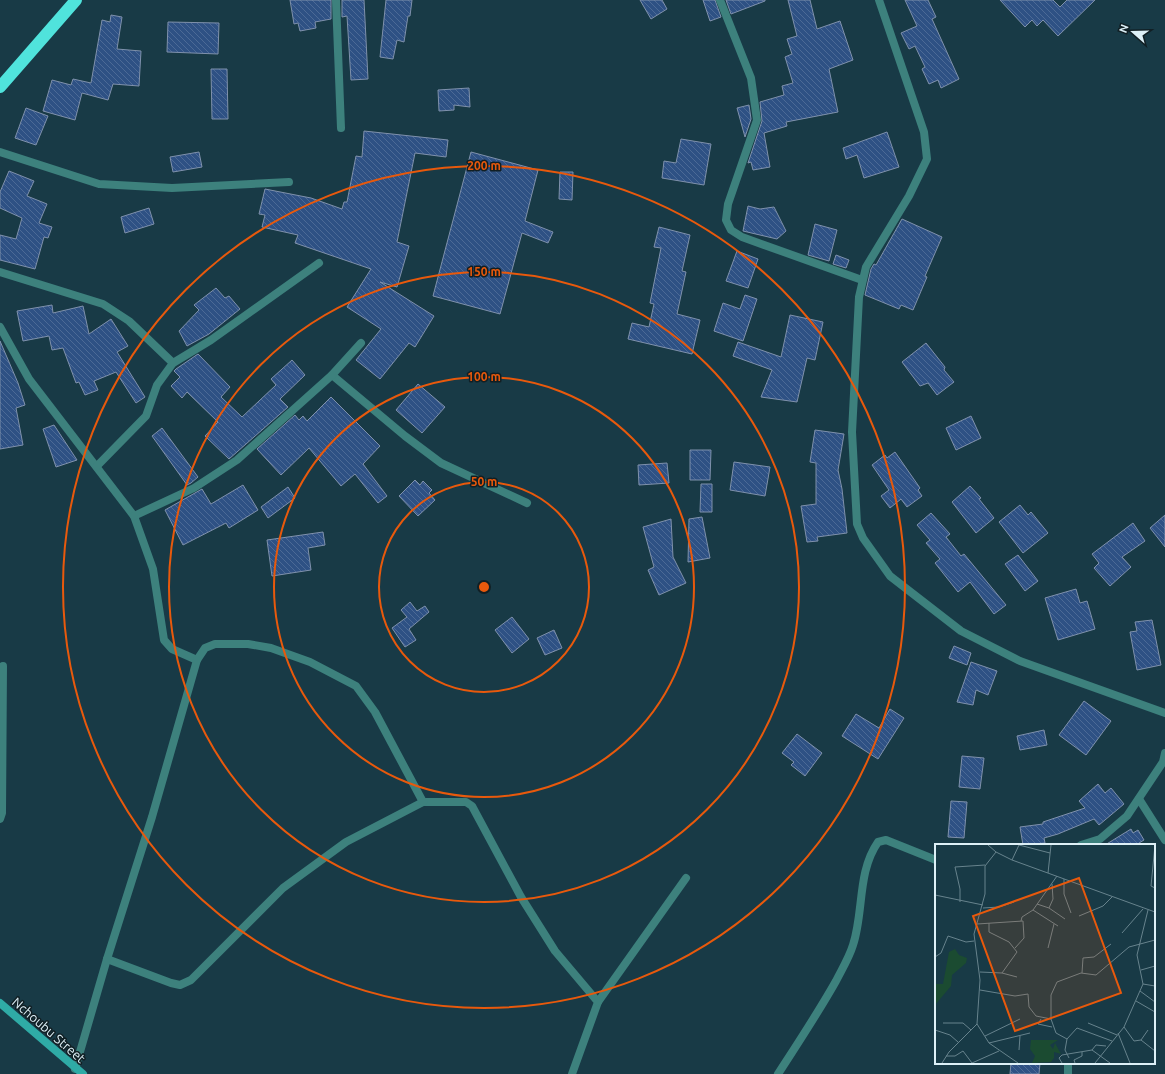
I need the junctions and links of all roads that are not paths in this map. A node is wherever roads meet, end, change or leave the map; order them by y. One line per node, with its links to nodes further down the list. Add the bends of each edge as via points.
1 (76, 0): 5 (highway)
2 (336, 0): 6 (street)
3 (720, 0): 11 (street, via 751,78 757,120 728,204 726,220 731,230 742,237)
4 (879, 0): 11 (street, via 924,132 927,159 909,196 871,257)
5 (0, 87)
6 (341, 128)
7 (0, 152): 8 (street, via 98,184 172,188)
8 (289, 182)
9 (319, 263): 14 (street, via 211,340)
10 (0, 272): 14 (street, via 103,304 129,321)
11 (862, 280): 21 (street, via 858,304 852,432 855,511 863,538 890,576 961,631 1020,661)
12 (0, 327): 16 (street, via 29,379)
13 (361, 343): 15 (street)
14 (172, 363): 16 (street, via 157,385 146,416)
15 (332, 375): 17 (street, via 404,436 441,463); 18 (street, via 237,460 194,488)
16 (97, 466): 18 (street)
17 (527, 503)
18 (134, 516): 19 (street, via 153,569 164,640 172,649)
19 (197, 660): 24 (street, via 205,648 215,644 248,644 271,648 310,662 356,686 375,712); 30 (street, via 152,817)
20 (3, 666): 25 (street)
21 (1165, 713)
22 (1165, 753): 23 (street, via 1163,762)
23 (1139, 799): 26 (street); 27 (street, via 1128,816 1100,839)
24 (423, 802): 30 (street, via 346,842 283,888 191,980 180,985 171,984); 31 (street, via 457,801 472,806 521,897 555,951)
25 (0, 819)
26 (1165, 840)
27 (1084, 844)
28 (935, 860): 36 (street, via 886,840 878,842 875,846 868,862 858,909 856,933 848,958 823,1004)
29 (686, 878): 31 (street)
30 (107, 959): 33 (street)
31 (598, 1002): 35 (street)
32 (0, 1003): 33 (street, Nchoubu Street)
33 (75, 1069): 34 (street, Nchoubu Street)
34 (83, 1074)
35 (572, 1074)
36 (778, 1074)

